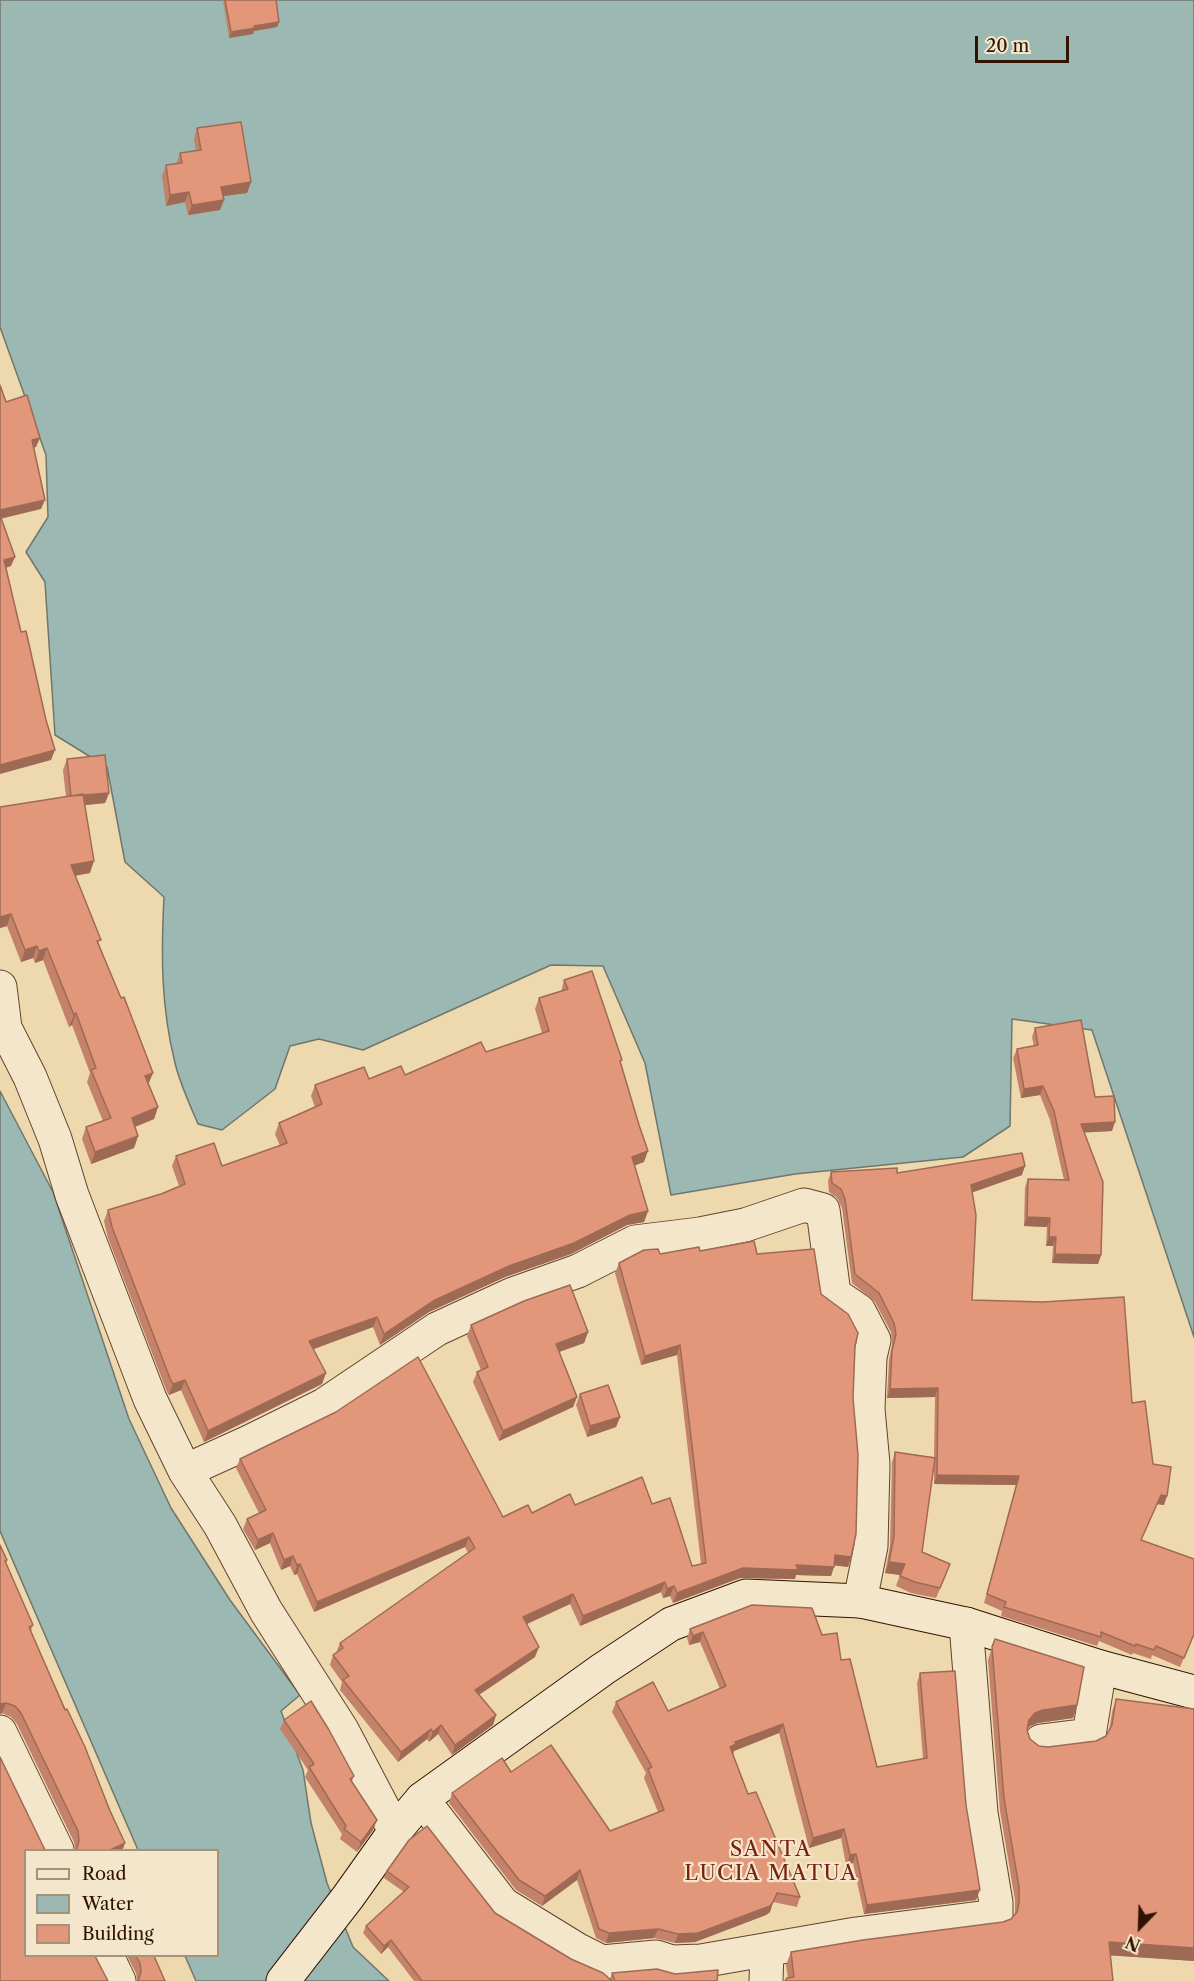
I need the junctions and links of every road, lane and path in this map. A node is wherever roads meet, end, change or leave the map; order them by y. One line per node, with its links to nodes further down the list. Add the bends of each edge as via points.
1 (0, 987): 2 (street)
2 (2, 1024): 3 (street, via 30,1077 150,1399)
3 (185, 1472): 4 (street, via 324,1405 437,1329 513,1294 578,1271 634,1242 745,1225 804,1205 823,1210 834,1294 860,1311 874,1340 868,1409 873,1464 871,1546); 11 (street, via 220,1525 266,1611 342,1730)
4 (860, 1601): 5 (street); 10 (street, via 746,1596 671,1624)
5 (966, 1624): 6 (street); 14 (street, via 981,1813 996,1916 856,1934)
6 (1100, 1667): 7 (street); 9 (street, via 1089,1735)
7 (1194, 1692)
8 (0, 1732): 12 (street)
9 (1041, 1741)
10 (422, 1799): 11 (street); 14 (street, via 503,1904 578,1950 603,1962 657,1957 672,1962)
11 (395, 1831): 16 (street)
12 (56, 1849)
13 (107, 1957): 15 (street)
14 (767, 1966)
15 (119, 1981)
16 (283, 1981)

